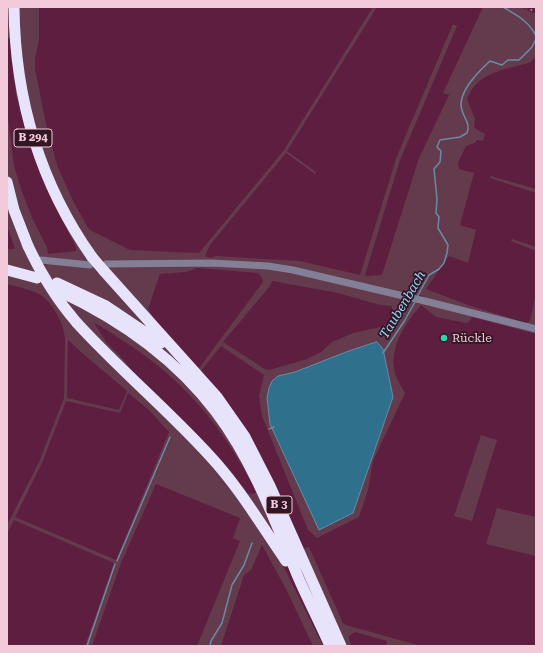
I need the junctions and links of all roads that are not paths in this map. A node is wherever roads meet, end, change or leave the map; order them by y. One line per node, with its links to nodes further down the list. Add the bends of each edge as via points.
1 (14, 7): 4 (highway, B 294, via 19,78 35,146 59,204)
2 (7, 182): 10 (highway, bridge, via 14,210 28,246 58,299 77,323 210,456 242,494)
3 (41, 260): 4 (street)
4 (91, 261): 5 (highway, B 294, bridge)
5 (105, 268): 8 (street, via 206,262 261,265 422,300); 9 (highway, B 294)
6 (7, 270): 7 (highway)
7 (37, 278)
8 (536, 329)
9 (178, 355): 10 (highway, B 3, via 106,306 58,287 139,338 180,371 217,412 261,491); 12 (highway, B 3, via 217,397 245,437 270,486)
10 (299, 579): 11 (highway, B 3)
11 (330, 646)
12 (341, 646)

